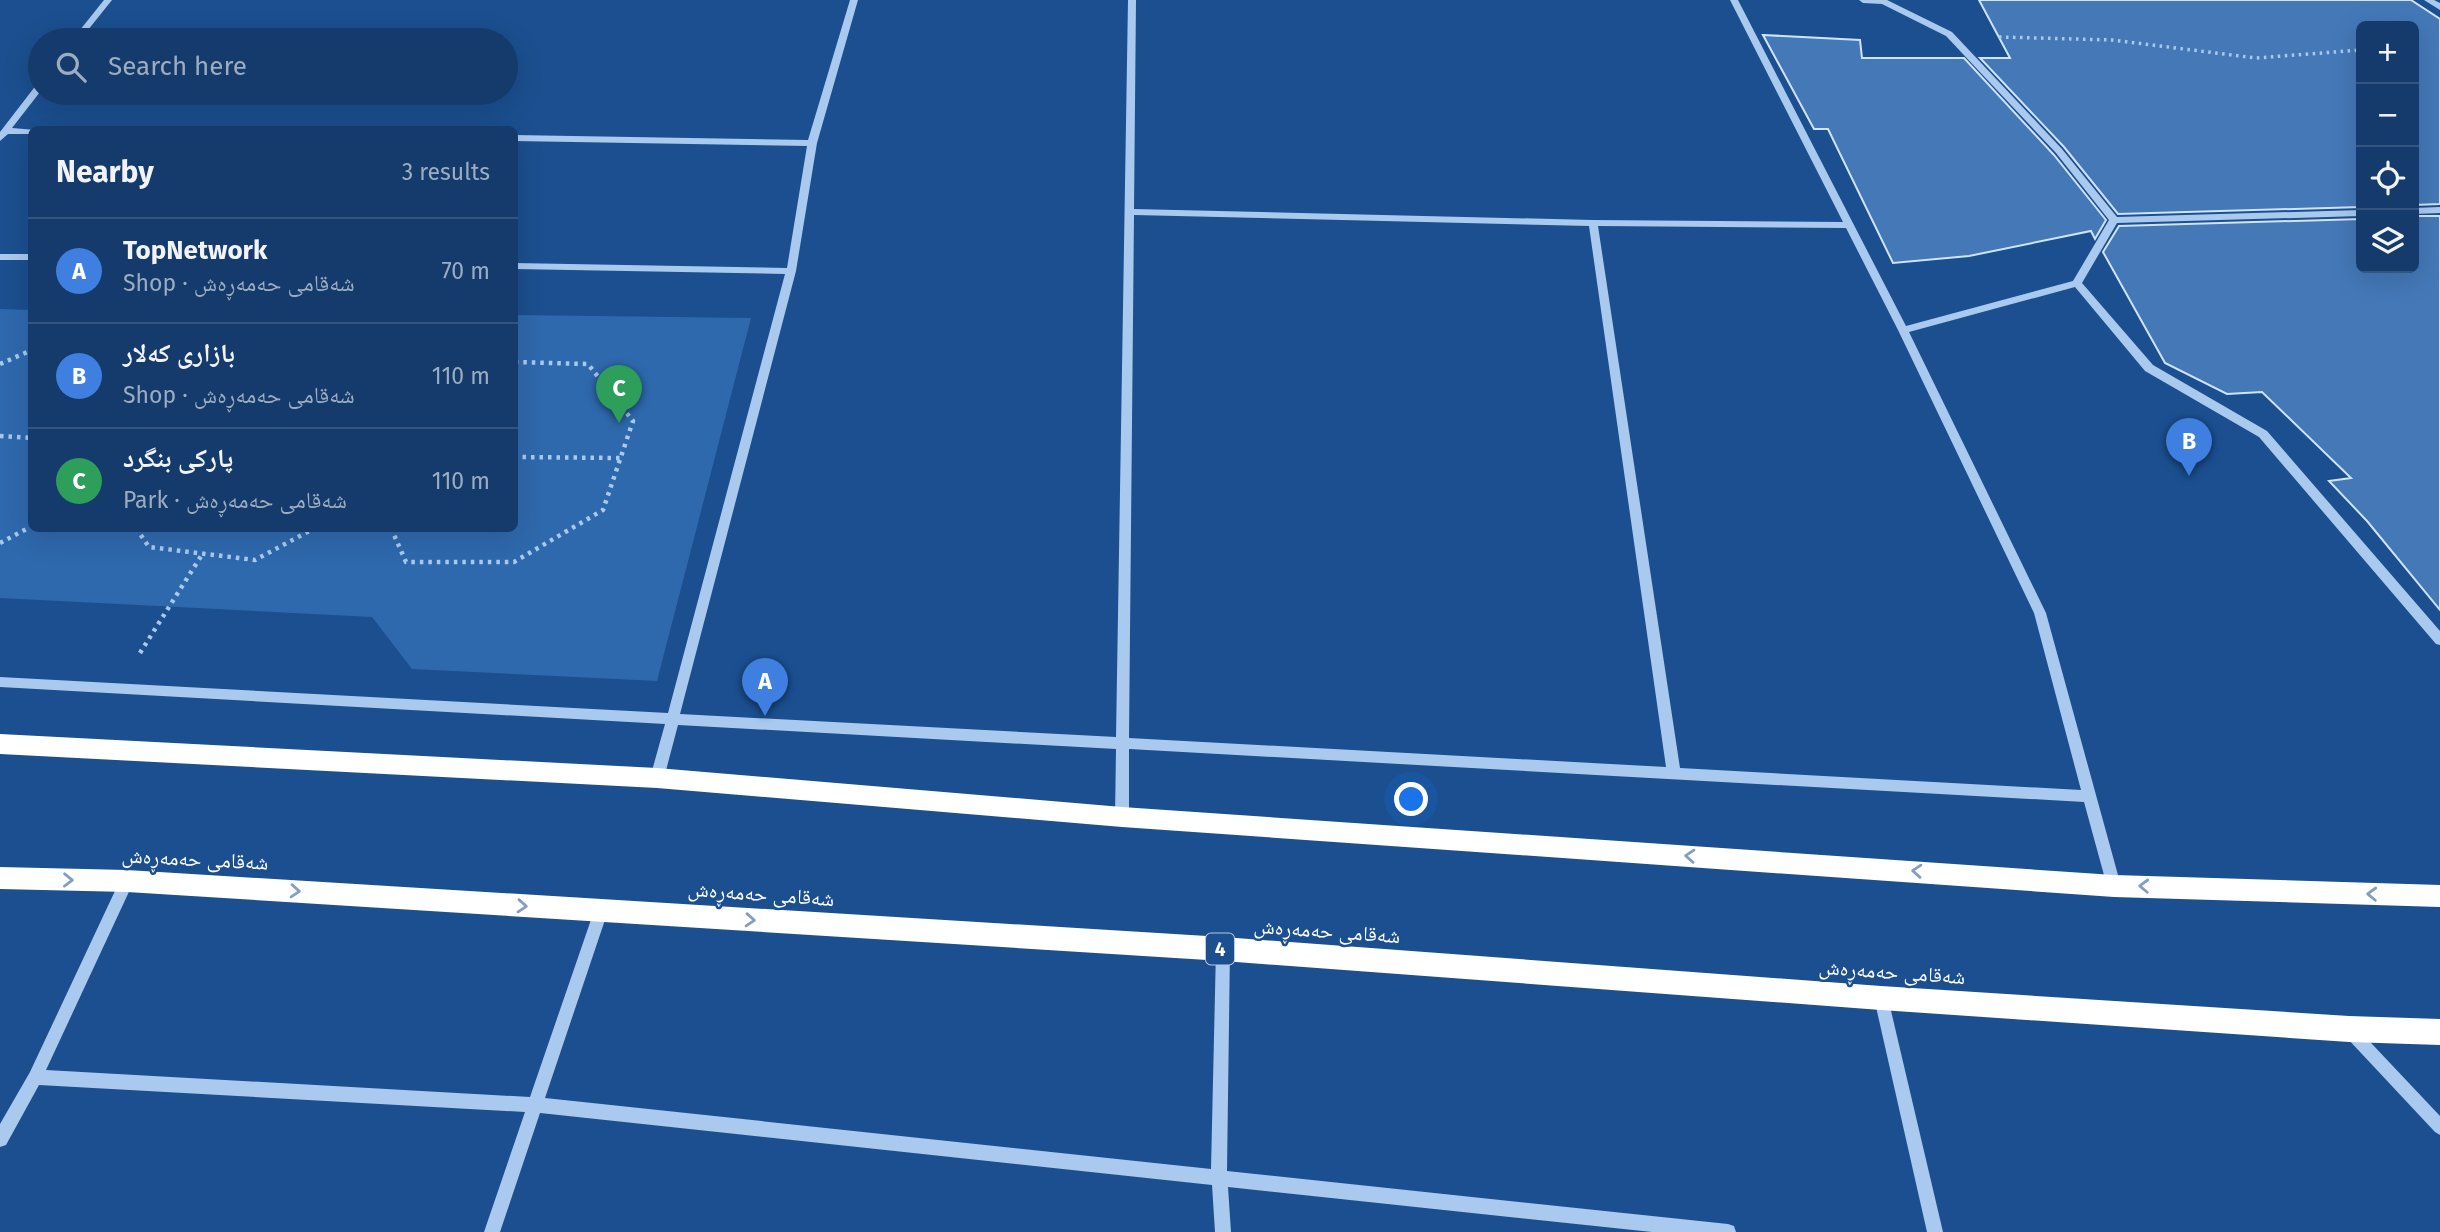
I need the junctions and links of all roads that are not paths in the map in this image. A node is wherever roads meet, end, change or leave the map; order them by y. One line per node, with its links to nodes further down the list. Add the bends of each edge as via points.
1 (108, 0): 9 (street)
2 (854, 0): 14 (street)
3 (1132, 0): 17 (street)
4 (1734, 0): 21 (street)
5 (1863, 0): 7 (street)
6 (2428, 0): 8 (street)
7 (1884, 1): 19 (street, via 1949,34 2060,151)
8 (2440, 7)
9 (86, 28)
10 (28, 102): 12 (street)
11 (28, 131): 12 (street)
12 (3, 134)
13 (518, 138): 14 (street)
14 (812, 143): 25 (street)
15 (2440, 210): 16 (street)
16 (2419, 211)
17 (1129, 212): 20 (street); 32 (street)
18 (2356, 213): 19 (street)
19 (2114, 220): 26 (street)
20 (1592, 223): 21 (street); 33 (street)
21 (1847, 225): 27 (street)
22 (0, 257): 23 (street)
23 (28, 257)
24 (518, 266): 25 (street)
25 (791, 271): 30 (street)
26 (2077, 282): 27 (street); 28 (street, via 2149,368 2263,433)
27 (1903, 330): 35 (street, via 2040,613)
28 (2440, 640)
29 (0, 682): 30 (street)
30 (674, 720): 32 (street); 34 (street)
31 (0, 744): 34 (highway)
32 (1121, 744): 33 (street); 36 (street)
33 (1674, 774): 35 (street)
34 (657, 778): 36 (highway)
35 (2090, 796): 39 (street)
36 (1122, 817): 39 (highway, one-way to 36)
37 (0, 878): 38 (highway, شەقامی حەمەڕەش / 4, one-way to 38)
38 (127, 881): 41 (highway, شەقامی حەمەڕەش / 4, one-way to 41); 46 (street)
39 (2114, 886): 40 (highway, one-way to 39)
40 (2440, 896)
41 (601, 911): 42 (highway, شەقامی حەمەڕەش / 4, one-way to 42); 47 (street)
42 (1223, 949): 43 (highway, شەقامی حەمەڕەش / 4); 50 (street)
43 (1881, 998): 44 (highway, شەقامی حەمەڕەش / 4); 54 (street)
44 (2349, 1029): 45 (highway, شەقامی حەمەڕەش / 4); 48 (street)
45 (2440, 1032)
46 (36, 1077): 47 (street); 49 (street)
47 (536, 1105): 50 (street); 51 (street)
48 (2440, 1127)
49 (0, 1139)
50 (1219, 1175): 52 (street); 53 (street)
51 (492, 1232)
52 (1223, 1232)
53 (1728, 1232)
54 (1935, 1232)

